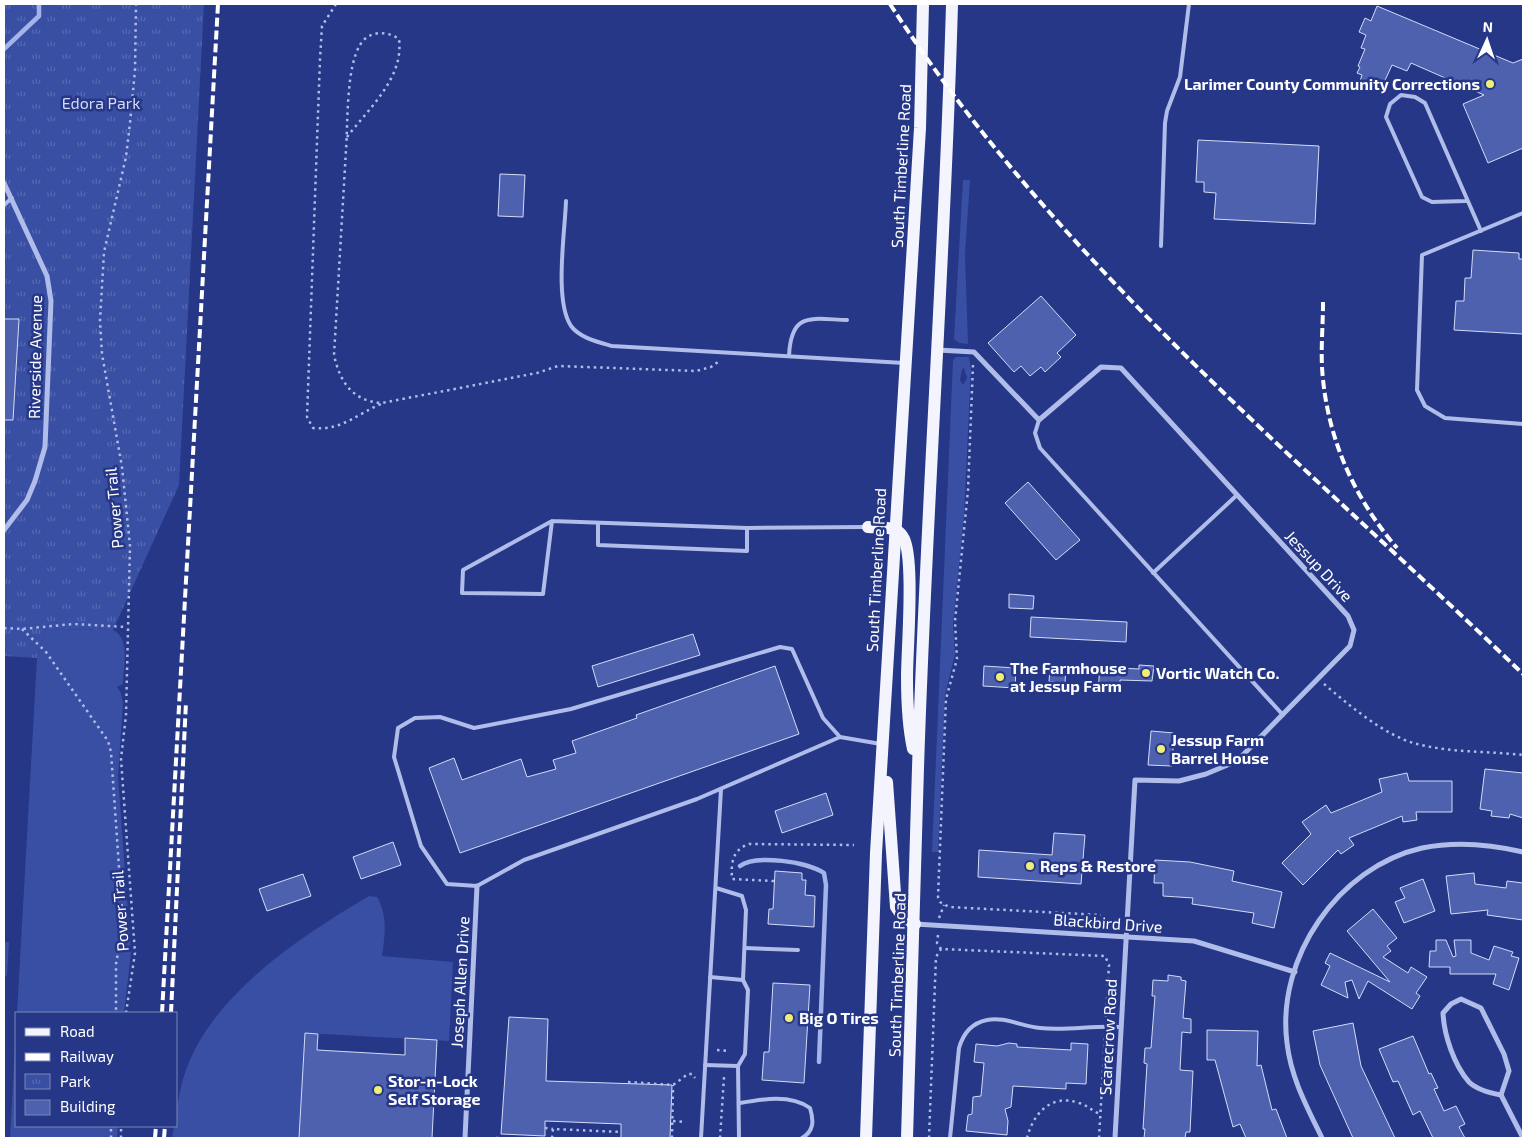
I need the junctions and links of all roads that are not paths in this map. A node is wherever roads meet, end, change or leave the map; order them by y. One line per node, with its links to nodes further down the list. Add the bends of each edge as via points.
1 (923, 4): 15 (main road, South Timberline Road, via 920,128)
2 (952, 4): 13 (main road, South Timberline Road)
3 (1189, 4): 11 (lane, via 1180,77 1165,123)
4 (4, 183): 5 (street, Riverside Avenue)
5 (12, 198): 8 (lane); 24 (street, Riverside Avenue, via 47,276 51,301 45,447 27,500)
6 (566, 200): 14 (lane, via 561,299 572,327 583,336 612,346)
7 (1466, 201): 7 (lane, via 1432,202 1422,197 1386,117 1390,104 1401,95 1415,96 1425,103); 10 (lane)
8 (4, 205)
9 (1523, 213): 10 (lane)
10 (1481, 231): 17 (lane, via 1422,255 1417,390 1425,406 1444,418)
11 (1161, 246)
12 (847, 320): 14 (lane, via 808,319 800,322 790,338)
13 (936, 350): 16 (street, via 974,352); 30 (main road, South Timberline Road)
14 (789, 356): 15 (lane)
15 (906, 363): 23 (main road, South Timberline Road)
16 (1039, 420): 18 (street, Jessup Drive, via 1101,367 1121,368); 25 (lane, via 1035,433 1040,448)
17 (1523, 424)
18 (1237, 495): 25 (lane); 26 (street, Jessup Drive, via 1348,616 1354,630 1350,646)
19 (552, 521): 19 (lane, via 463,570 462,593 543,594); 20 (lane)
20 (598, 523): 22 (lane); 22 (lane, via 598,545 747,551)
21 (868, 527): 22 (lane); 23 (main road)
22 (747, 528)
23 (894, 529): 27 (main road, South Timberline Road); 30 (main road, via 902,535 908,548 907,693)
24 (4, 530)
25 (1153, 572): 26 (lane)
26 (1282, 715): 36 (street, Jessup Drive, via 1237,761 1179,781 1135,780)
27 (884, 727): 29 (main road, South Timberline Road); 35 (main road, via 896,906 904,918)
28 (840, 737): 29 (lane); 31 (lane); 33 (lane, via 823,718 792,649 780,646 552,712 474,728 440,717 415,718 398,728 394,757 421,846 447,884)
29 (883, 744): 51 (main road, South Timberline Road)
30 (918, 769): 35 (main road, South Timberline Road)
31 (722, 789): 33 (lane, via 524,860); 34 (lane)
32 (1523, 852): 39 (street, via 1467,843 1421,849 1396,857 1372,870 1336,899 1305,941)
33 (477, 886): 47 (street, Joseph Allen Drive)
34 (716, 888): 37 (lane, via 742,896 746,910); 40 (lane)
35 (915, 924): 36 (street, Blackbird Drive); 52 (main road, South Timberline Road)
36 (1126, 937): 39 (street, Blackbird Drive, via 1194,941); 42 (street, Scarecrow Road)
37 (744, 948): 38 (lane); 41 (lane)
38 (798, 950)
39 (1295, 972): 55 (street, via 1286,1013 1286,1042 1298,1090)
40 (710, 977): 41 (lane); 43 (lane)
41 (743, 980): 44 (lane, via 748,990 745,1054)
42 (1121, 1027): 53 (lane, via 1040,1028 996,1019 977,1023 962,1038 959,1048); 54 (street, Scarecrow Road)
43 (705, 1065): 44 (lane); 48 (lane)
44 (738, 1066): 46 (lane)
45 (1501, 1095): 45 (street, via 1488,1093 1470,1082 1445,1036 1443,1013 1460,999 1481,1008 1489,1023 1509,1070); 56 (street)
46 (740, 1103): 49 (lane); 50 (lane, via 763,1099 804,1103 810,1108 813,1125 810,1133)
47 (465, 1138)
48 (701, 1138)
49 (739, 1138)
50 (802, 1138)
51 (866, 1138)
52 (907, 1138)
53 (950, 1138)
54 (1115, 1138)
55 (1322, 1138)
56 (1523, 1138)

